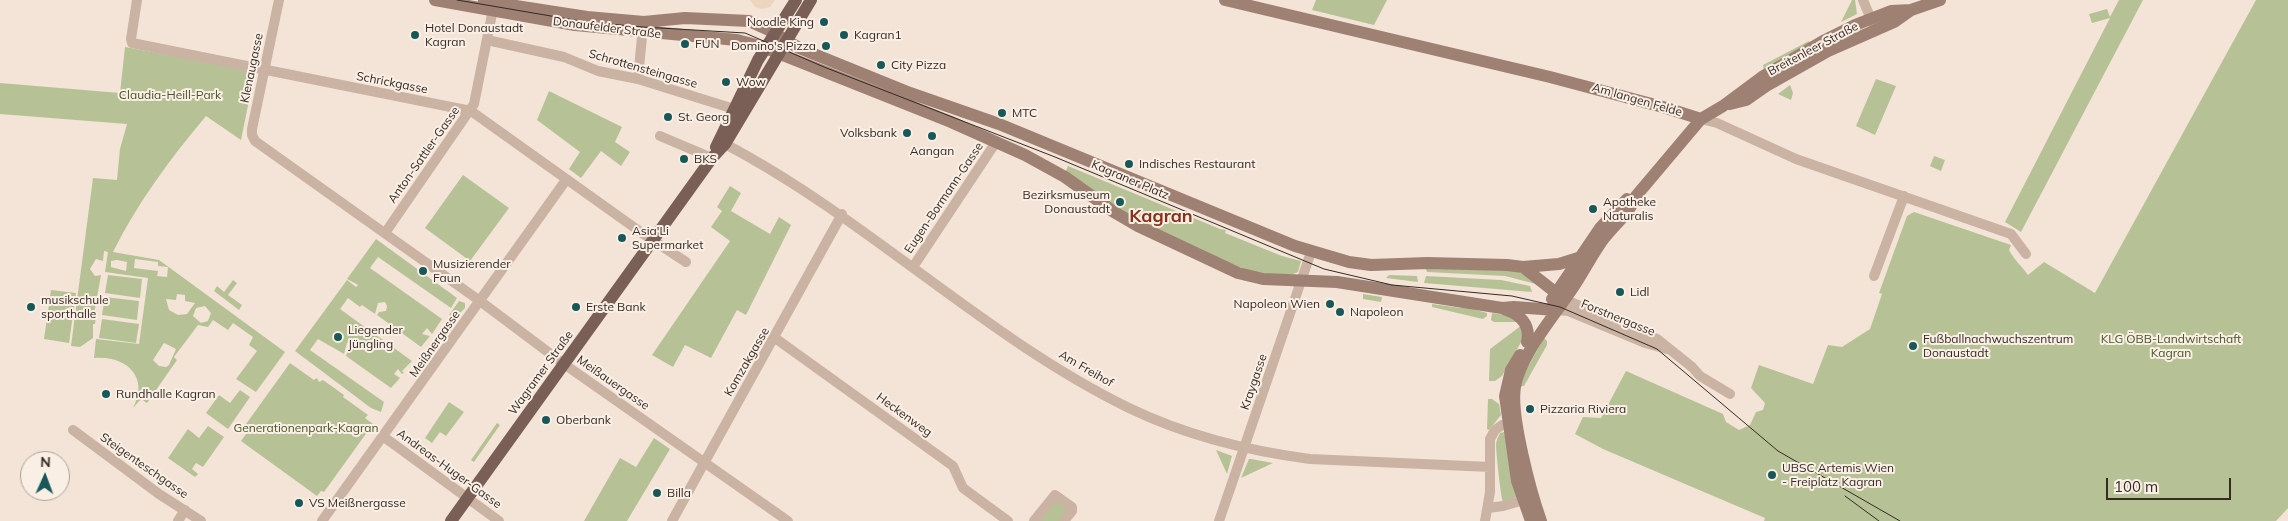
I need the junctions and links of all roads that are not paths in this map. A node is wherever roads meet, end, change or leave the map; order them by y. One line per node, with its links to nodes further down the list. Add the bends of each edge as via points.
1 (137, 0): 17 (street, Schrickgasse, via 132,42)
2 (279, 0): 17 (street, Klenaugasse)
3 (436, 0): 10 (main road, Donaufelder Straße)
4 (479, 0): 10 (main road, Donaufelder Straße)
5 (796, 0): 13 (main road, Wagramer Straße)
6 (810, 0): 13 (main road, Wagramer Straße)
7 (1225, 0): 21 (main road, Am langen Felde, via 1550,77)
8 (1863, 0): 11 (street)
9 (1940, 0): 11 (main road, Breitenleer Straße, via 1911,10 1891,11)
10 (494, 5): 12 (main road, Donaufelder Straße); 14 (street, Anton-Sattler-Gasse)
11 (1873, 24): 21 (main road, Breitenleer Straße, via 1825,40 1762,77)
12 (643, 26): 13 (main road, Donaufelder Straße, via 685,18 740,20 762,26); 15 (main road, Donaufelder Straße); 18 (street)
13 (781, 37): 15 (main road, Wagramer Straße); 16 (main road, Wagramer Straße); 33 (main road, Kagraner Platz, via 799,48 910,93 999,124)
14 (487, 40): 18 (street, Schrottensteingasse, via 564,57 598,71); 20 (street, Anton-Sattler-Gasse)
15 (765, 48): 16 (main road, Donaufelder Straße); 19 (main road, Wagramer Straße)
16 (778, 54): 24 (main road); 25 (main road, Wagramer Straße)
17 (265, 70): 20 (street, Schrickgasse); 23 (street, Klenaugasse, via 252,129)
18 (638, 80): 19 (street, Schrottensteingasse)
19 (734, 109): 26 (main road, Wagramer Straße)
20 (471, 111): 27 (street, Schrickgasse); 31 (street, Anton-Sattler-Gasse)
21 (1701, 119): 28 (main road, Breitenleer Straße); 29 (street, Am langen Felde, via 1718,123 1796,160)
22 (660, 136): 26 (street)
23 (255, 140): 31 (street, Meißauergasse)
24 (996, 142): 37 (street, Eugen-Bormann-Gasse); 40 (main road, via 1054,170 1138,226 1224,268 1255,278)
25 (725, 144): 26 (main road, Wagramer Straße); 30 (street, Am Freihof)
26 (712, 158): 32 (main road, Wagramer Straße)
27 (566, 180): 32 (street, Schrickgasse); 41 (street, Meißnergasse)
28 (1636, 196): 35 (main road, Breitenleer Straße, via 1627,199); 42 (main road, Breitenleer Straße)
29 (1904, 196): 34 (street, Am langen Felde, via 2011,234); 39 (street)
30 (842, 214): 37 (street, Am Freihof); 44 (street, Komzakgasse)
31 (385, 233): 41 (street, Meißauergasse)
32 (653, 241): 36 (street); 46 (main road, Wagramer Straße)
33 (1311, 252): 38 (main road, Kagraner Platz, via 1371,265 1507,264); 40 (street, Kraygasse)
34 (2026, 254)
35 (1578, 258): 38 (main road, Kagraner Platz, via 1559,264); 42 (main road, Breitenleer Straße)
36 (686, 262)
37 (913, 267): 51 (street, Am Freihof, via 1020,344 1106,395 1153,418)
38 (1523, 267): 42 (main road)
39 (1874, 276)
40 (1302, 280): 43 (main road, via 1337,282); 51 (street, Kraygasse)
41 (480, 301): 46 (street, Meißauergasse); 50 (street, Meißnergasse)
42 (1555, 303): 43 (main road); 45 (main road); 47 (street, Forstnergasse, via 1657,339 1700,376); 48 (main road, via 1518,376)
43 (1502, 308): 45 (main road, via 1519,315 1525,322)
44 (775, 338): 52 (street, Komzakgasse); 65 (street, Heckenweg, via 953,466 963,488)
45 (1527, 342): 48 (main road, via 1507,383 1506,396)
46 (564, 364): 52 (street, Meißauergasse); 54 (main road, Wagramer Straße)
47 (1730, 394)
48 (1513, 422): 53 (street, via 1495,430 1490,439); 55 (main road, via 1517,481)
49 (73, 430): 57 (street, Steigenteschgasse)
50 (384, 437): 54 (street, Andreas-Huger-Gasse); 60 (street, Meißnergasse)
51 (1245, 448): 53 (street, Am Freihof, via 1310,459); 68 (street, Kraygasse)
52 (704, 462): 63 (street, Komzakgasse); 64 (street, Meißauergasse)
53 (1490, 467): 56 (street)
54 (467, 498): 61 (main road, Wagramer Straße); 62 (street, Andreas-Huger-Gasse)
55 (1528, 499): 56 (street); 70 (main road); 71 (main road)
56 (1488, 508): 69 (street)
57 (185, 510): 58 (street); 59 (street, Steigenteschgasse)
58 (178, 521)
59 (201, 521)
60 (322, 521)
61 (451, 521)
62 (499, 521)
63 (672, 521)
64 (788, 521)
65 (1008, 521)
66 (1034, 521): 67 (street, via 1055,495 1072,507)
67 (1064, 521)
68 (1220, 521)
69 (1485, 521)
70 (1531, 521)
71 (1541, 521)

